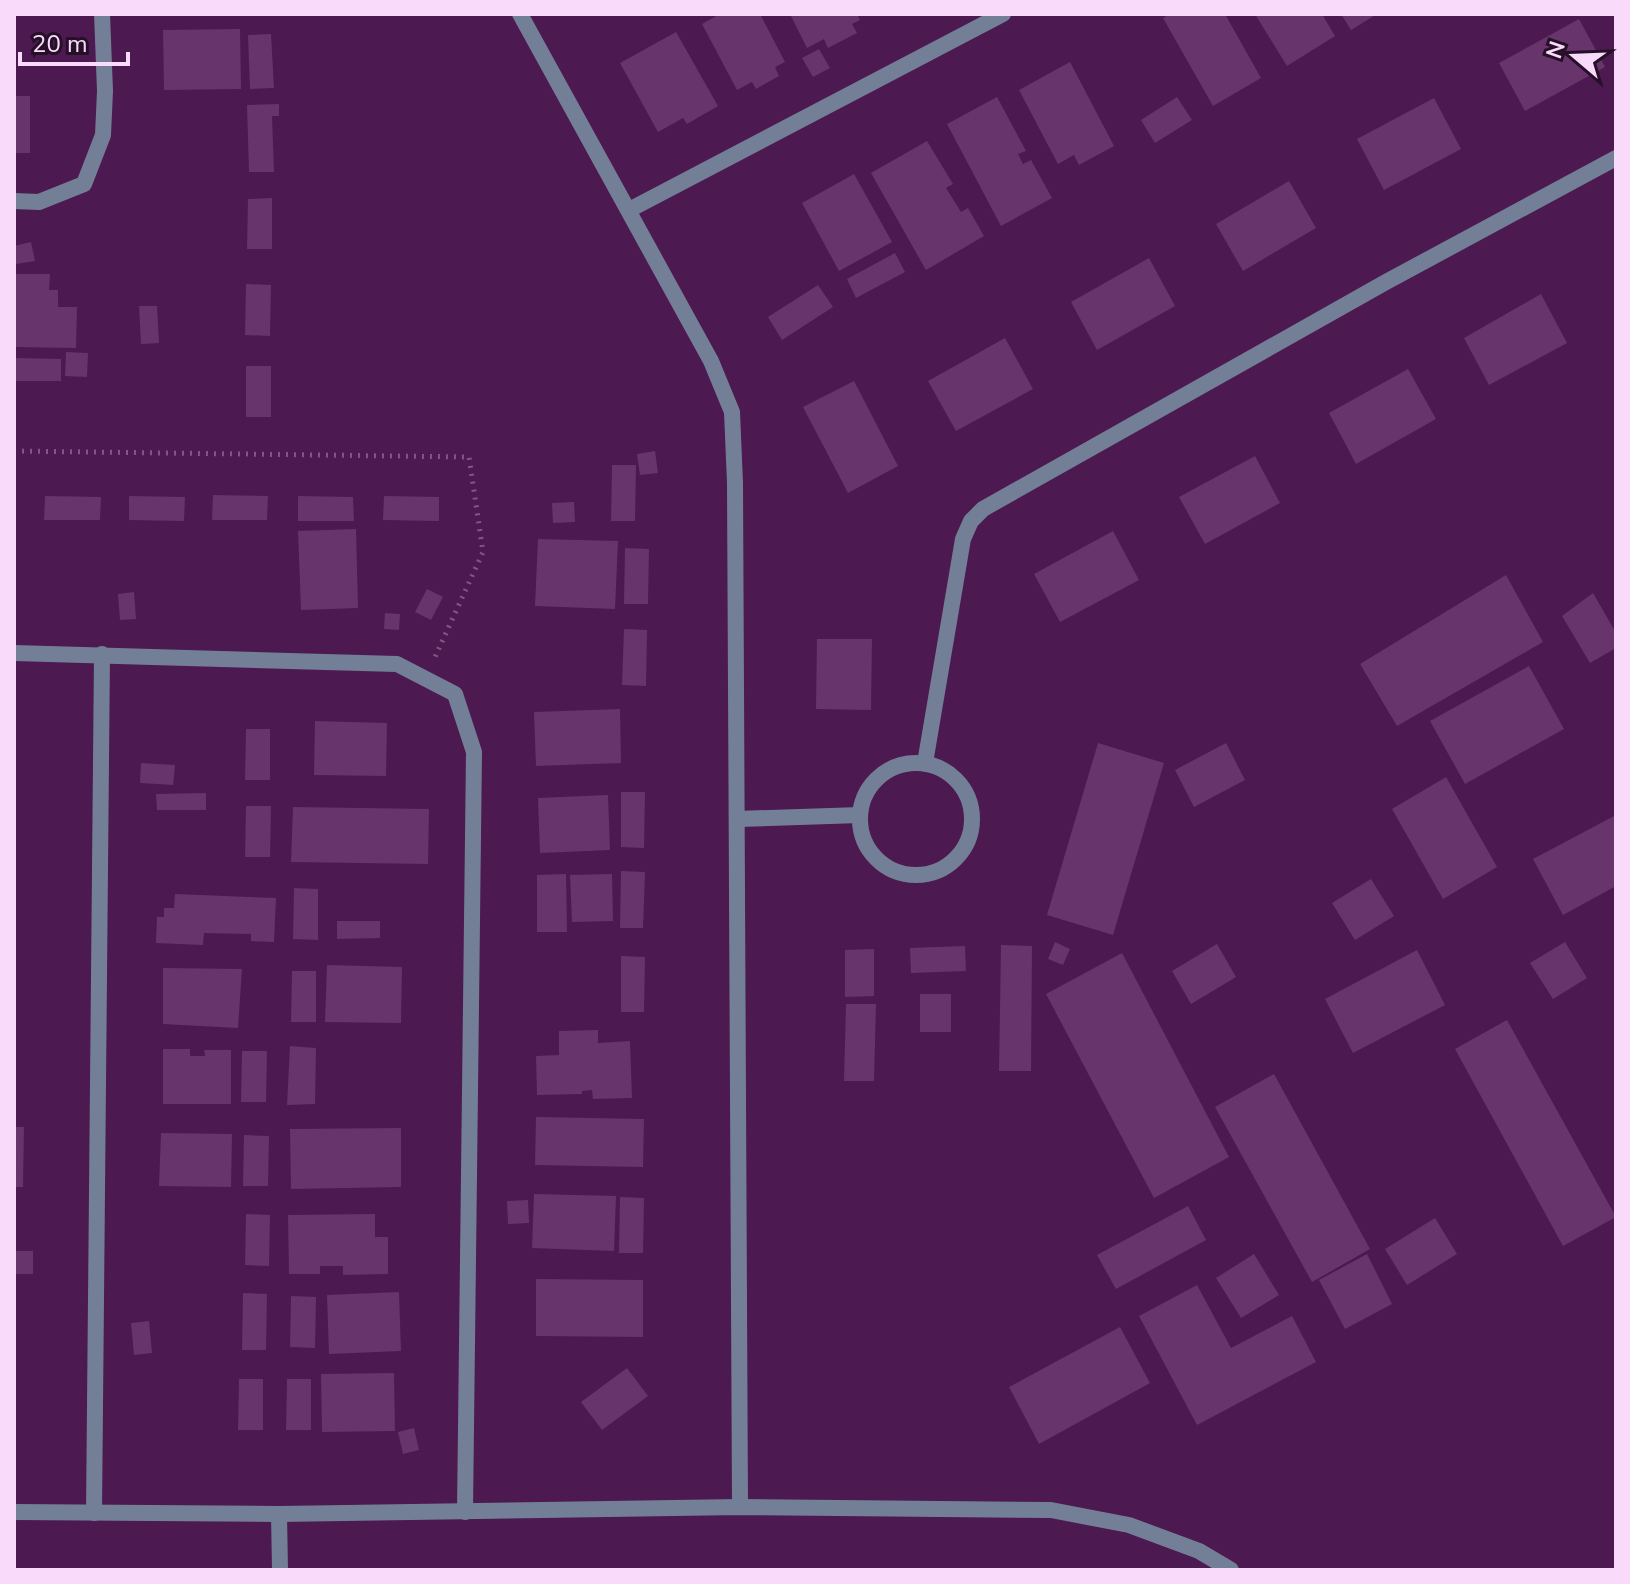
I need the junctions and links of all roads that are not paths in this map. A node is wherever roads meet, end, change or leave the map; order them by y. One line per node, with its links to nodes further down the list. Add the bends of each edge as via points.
1 (102, 14): 5 (street, via 103,135 84,184 39,202)
2 (520, 14): 6 (street)
3 (1003, 14): 6 (street)
4 (1616, 158): 9 (street, via 983,509 963,539)
5 (14, 201)
6 (629, 210): 11 (street, via 711,361 732,412)
7 (14, 653): 8 (street)
8 (102, 654): 14 (street, via 397,664 455,694 474,752); 15 (street)
9 (925, 763): 10 (street, via 906,763 874,781); 10 (street, via 957,779 972,812 964,849 951,862 935,872 899,873 869,850)
10 (860, 815): 11 (street)
11 (737, 819): 12 (street)
12 (740, 1507): 14 (street); 18 (street, via 1051,1510 1129,1525 1199,1551)
13 (14, 1512): 15 (street)
14 (465, 1512): 16 (street)
15 (94, 1513): 16 (street)
16 (279, 1514): 17 (street)
17 (280, 1570)
18 (1231, 1570)

